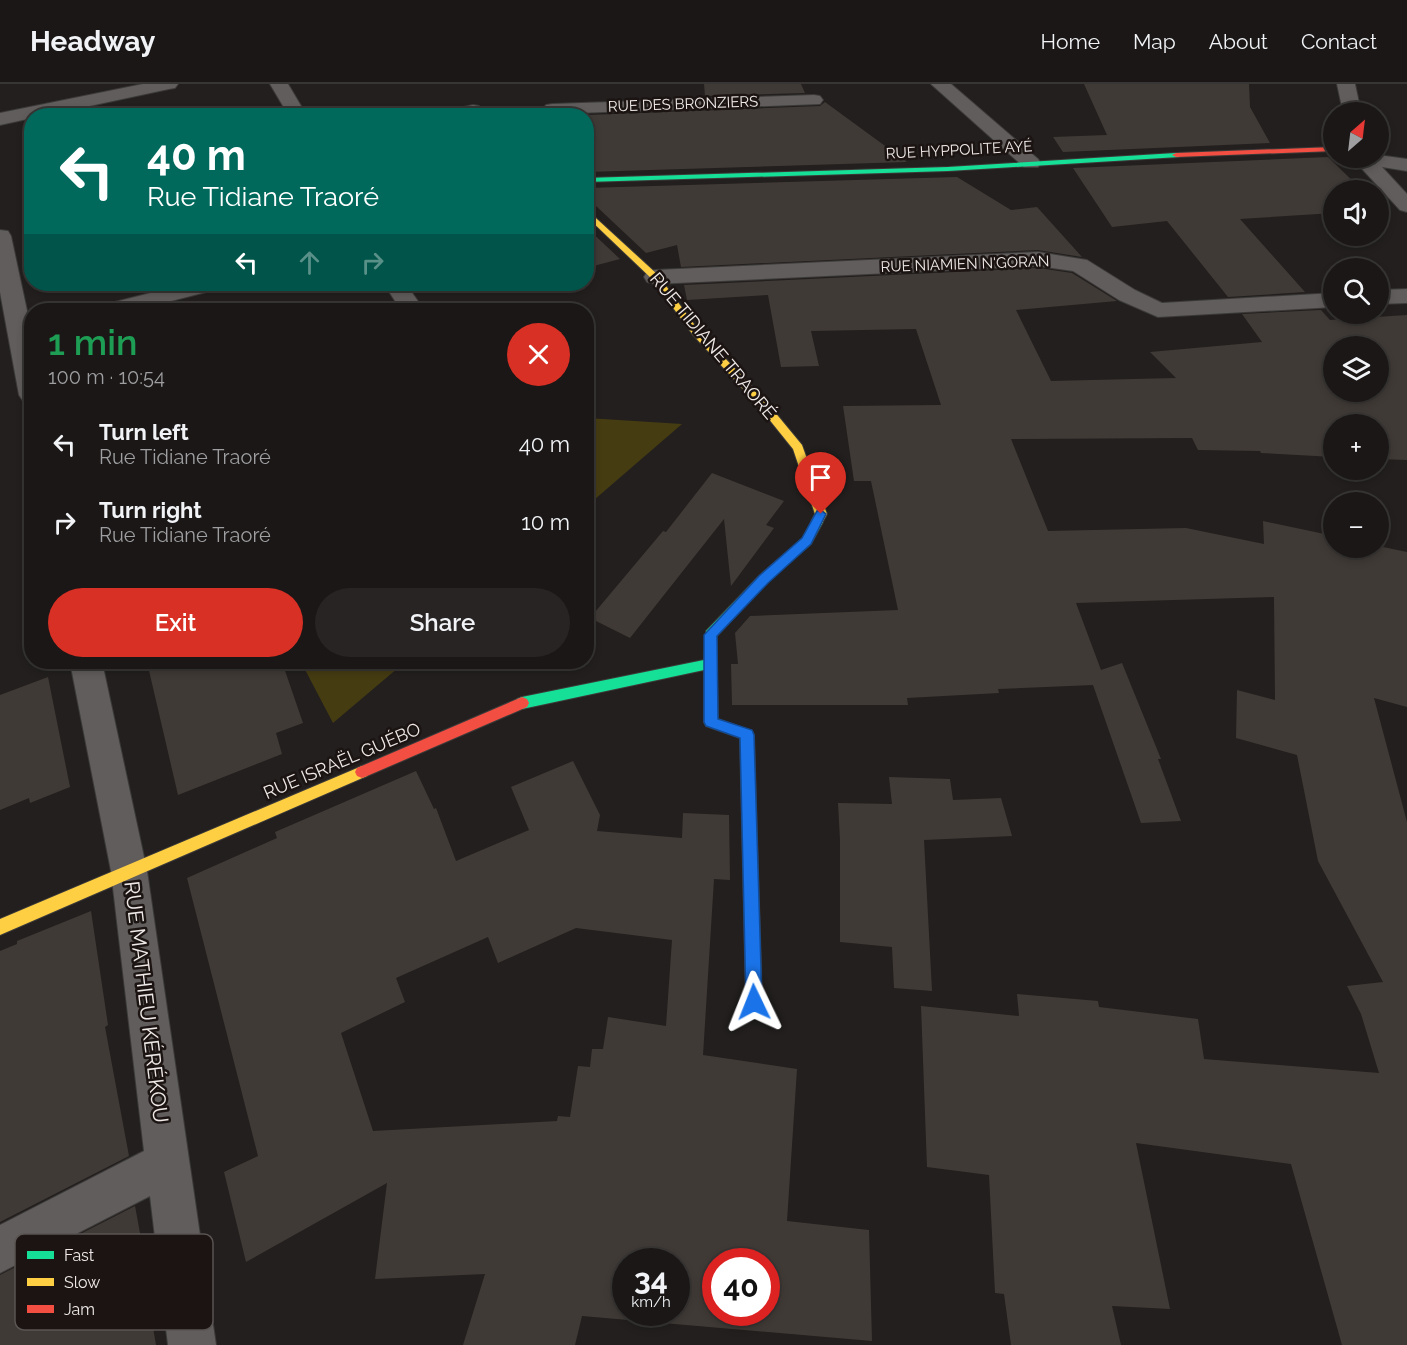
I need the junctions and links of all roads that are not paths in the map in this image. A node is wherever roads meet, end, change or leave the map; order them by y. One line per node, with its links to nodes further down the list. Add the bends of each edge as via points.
1 (169, 84): 8 (street)
2 (279, 84): 9 (street)
3 (940, 84): 14 (street)
4 (1346, 84): 6 (street)
5 (814, 100): 7 (street, RUE DES BRONZIERS)
6 (1350, 102)
7 (552, 106)
8 (99, 107)
9 (293, 108)
10 (24, 116): 11 (street)
11 (0, 119)
12 (1323, 149): 14 (street, RUE HYPPOLITE AYÉ)
13 (1389, 162): 15 (street)
14 (1031, 163): 17 (street, RUE HYPPOLITE AYÉ)
15 (1407, 165)
16 (1372, 168): 18 (street)
17 (594, 180)
18 (1407, 206)
19 (594, 219): 21 (street, RUE TIDIANE TRAORÉ)
20 (0, 236): 27 (street)
21 (655, 277): 25 (street, RUE NIAMIEN N'GORAN, via 1038,259 1079,265 1158,310); 29 (street, RUE TIDIANE TRAORÉ, via 696,333 798,448 821,514 807,541 763,579 710,635)
22 (159, 291): 26 (street)
23 (1407, 296): 24 (street)
24 (1389, 297)
25 (1323, 301)
26 (129, 303)
27 (17, 336): 28 (street)
28 (24, 364)
29 (709, 664): 31 (street, RUE ISRAËL GUÉBO, via 520,704); 33 (street, RUE TIDIANE TRAORÉ, via 711,722 747,735)
30 (87, 669): 31 (street, RUE MATHIEU KÉRÉKOU)
31 (129, 871): 32 (street, RUE ISRAËL GUÉBO); 34 (street, RUE MATHIEU KÉRÉKOU)
32 (0, 927)
33 (754, 1002)
34 (167, 1163): 35 (street); 36 (street, RUE MATHIEU KÉRÉKOU)
35 (31, 1234)
36 (177, 1234)
37 (15, 1242): 38 (street)
38 (0, 1250)
39 (190, 1330): 40 (street, RUE MATHIEU KÉRÉKOU)
40 (192, 1345)

